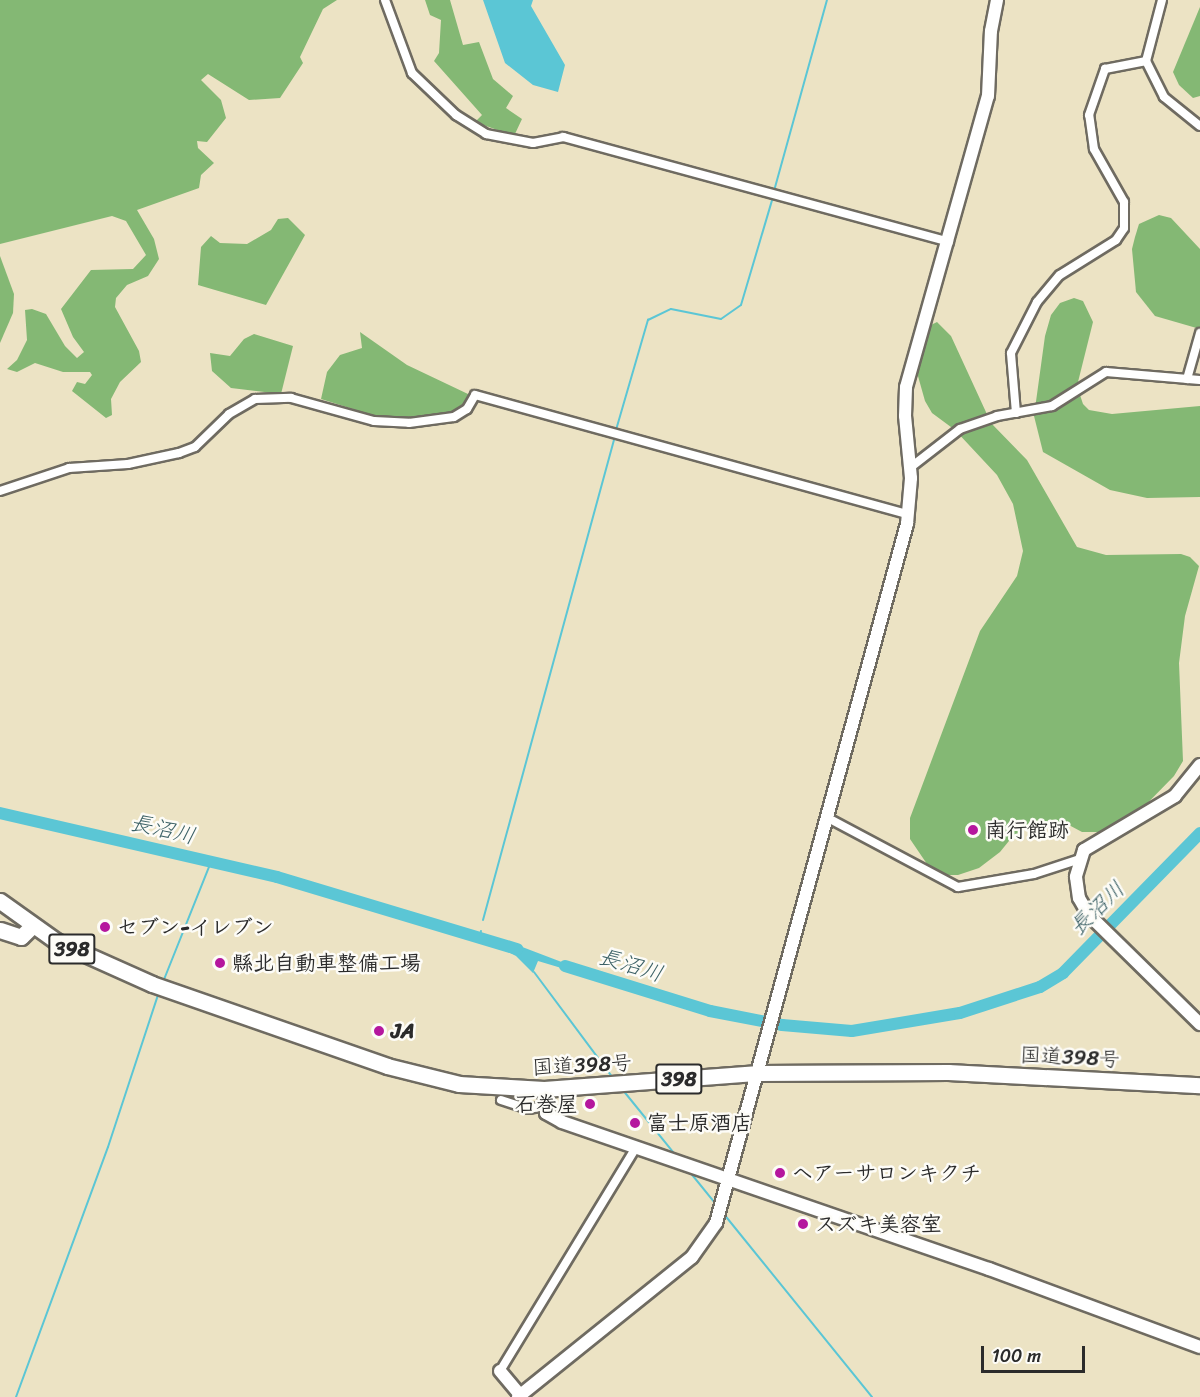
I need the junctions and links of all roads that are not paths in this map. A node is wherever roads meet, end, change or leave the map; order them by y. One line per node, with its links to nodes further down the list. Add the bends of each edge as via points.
1 (385, 0): 6 (street, via 412,73 456,115 486,134 533,143 563,137)
2 (997, 0): 6 (street, via 991,31 988,96)
3 (1162, 0): 4 (street)
4 (1146, 61): 5 (street, via 1164,97); 10 (street, via 1105,69 1089,115 1095,149 1124,202 1124,228 1116,240 1060,275 1037,302 1011,353)
5 (1200, 126)
6 (949, 242): 11 (street, via 906,387)
7 (1200, 333): 8 (street)
8 (1187, 379): 9 (street); 10 (street, via 1106,372 1052,406)
9 (1200, 380)
10 (1016, 413): 11 (street, via 960,429)
11 (910, 467): 13 (street)
12 (0, 491): 13 (street, via 69,468 128,464 179,453 201,442 229,414 255,399 291,398 374,421 409,423 454,417 467,409 475,395)
13 (908, 514): 15 (street)
14 (1200, 765): 16 (street, via 1175,796 1092,845)
15 (828, 818): 16 (street, via 958,887 1034,874); 21 (street)
16 (1080, 859): 20 (street, via 1076,877 1079,898 1111,938)
17 (0, 901): 18 (highway, 国道398号 / 398)
18 (31, 927): 19 (highway, 398, via 21,937); 23 (highway, 国道398号 / 398, via 152,984 412,1073 488,1088)
19 (0, 930)
20 (1200, 1024)
21 (758, 1073): 22 (highway, 国道398号 / 398, via 948,1072); 23 (highway, 国道398号 / 398); 27 (street)
22 (1200, 1085)
23 (544, 1089): 25 (street)
24 (501, 1100): 25 (street, via 529,1109)
25 (544, 1106): 26 (street, via 552,1118)
26 (635, 1149): 27 (street); 29 (street)
27 (730, 1182): 28 (street, via 1000,1273); 30 (street, via 712,1233 693,1257)
28 (1200, 1347)
29 (500, 1371): 30 (street)
30 (519, 1396)

